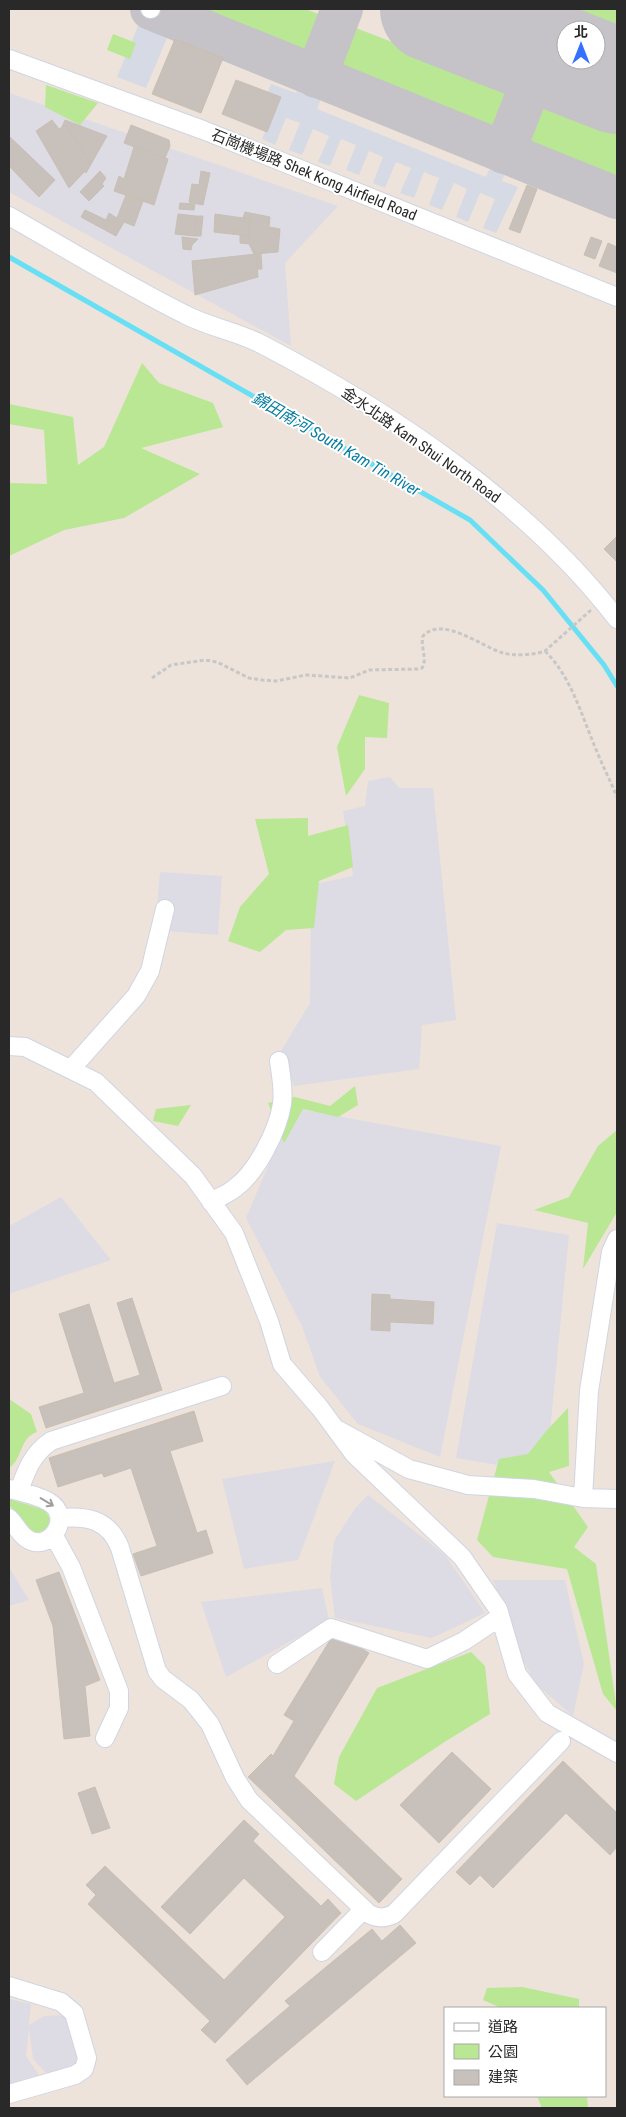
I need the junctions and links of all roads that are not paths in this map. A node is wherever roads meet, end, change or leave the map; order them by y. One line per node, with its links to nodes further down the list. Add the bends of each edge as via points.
1 (9, 58): 3 (street, 石崗機場路 Shek Kong Airfield Road, via 203,130)
2 (9, 216): 4 (street, 金水北路 Kam Shui North Road, via 186,315 259,343 357,396 483,485 564,558)
3 (617, 296)
4 (617, 619)
5 (165, 909): 8 (street, via 150,971 136,996)
6 (9, 1046): 8 (street, via 25,1047)
7 (279, 1061): 9 (street, via 282,1104 275,1129 253,1171 236,1188)
8 (71, 1070): 9 (street, via 96,1082 109,1094 193,1176)
9 (212, 1202): 12 (street, via 234,1233 282,1364)
10 (617, 1239): 14 (street, via 611,1252 589,1391)
11 (222, 1386): 13 (street, via 51,1441 36,1454)
12 (335, 1429): 14 (street, via 409,1469 434,1476 468,1485); 19 (street, via 354,1454 462,1557 498,1609)
13 (14, 1490): 17 (street, one-way to 17, via 50,1502)
14 (583, 1498): 15 (street)
15 (617, 1499)
16 (9, 1518): 18 (street, via 27,1539 46,1541)
17 (60, 1518): 18 (street); 24 (street, via 92,1518 112,1533 120,1548 157,1671 191,1700 206,1718 249,1800)
18 (54, 1536): 21 (street, via 71,1567 119,1691 119,1708)
19 (500, 1617): 20 (street, via 464,1641 427,1659 332,1628); 23 (street, via 516,1674 547,1713)
20 (277, 1664)
21 (105, 1738)
22 (561, 1741): 24 (street, via 394,1914 382,1918)
23 (617, 1752)
24 (364, 1909): 25 (street)
25 (322, 1952)
26 (9, 1986): 27 (street, via 61,2002 74,2012 87,2058 84,2070 75,2076)
27 (9, 2094)

